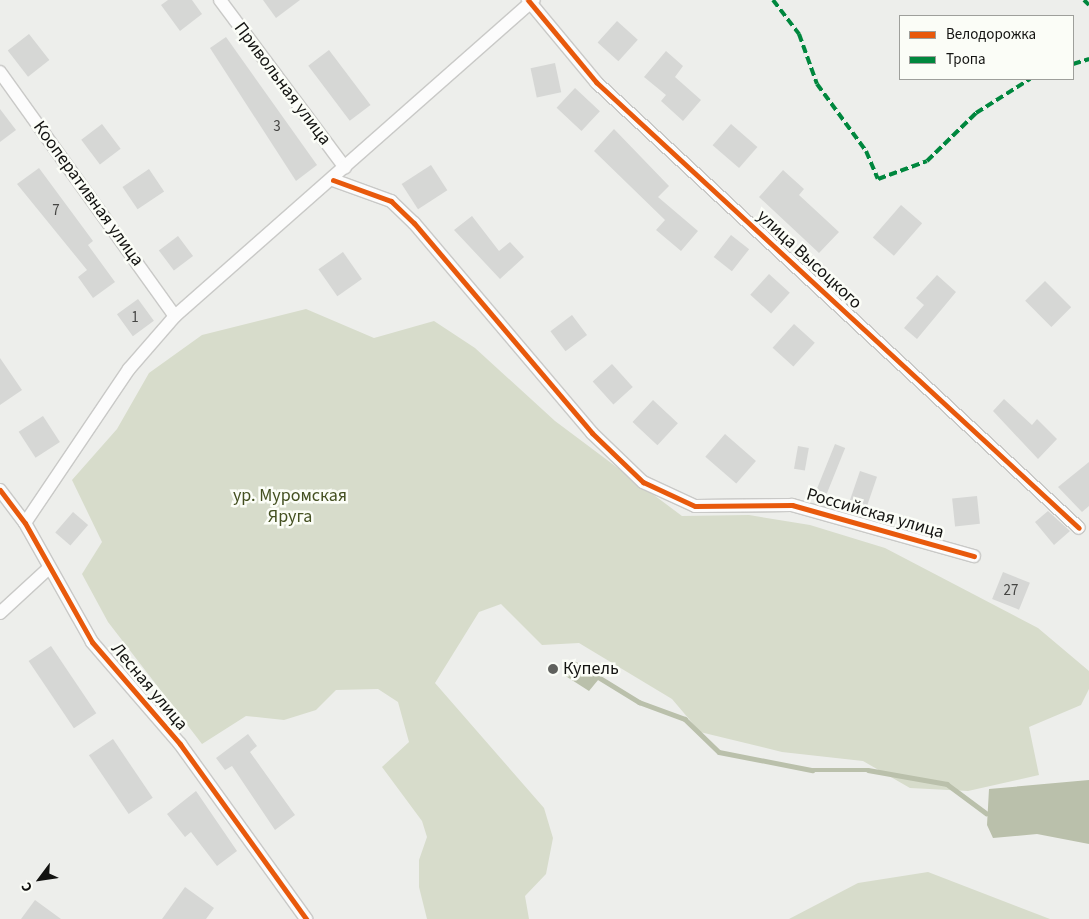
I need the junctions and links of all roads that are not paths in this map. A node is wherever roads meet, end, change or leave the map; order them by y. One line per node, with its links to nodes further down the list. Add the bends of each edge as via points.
1 (220, 0): 4 (street, Привольная улица)
2 (530, 1): 4 (street); 9 (street, улица Высоцкого, via 596,82)
3 (0, 72): 6 (street, Кооперативная улица)
4 (345, 168): 5 (street)
5 (333, 180): 6 (street); 10 (street, Российская улица, via 390,201 414,223 592,433 643,482 695,506 792,505)
6 (175, 316): 8 (street, via 129,369)
7 (0, 490): 8 (street, Лесная улица)
8 (24, 523): 11 (street, Лесная улица)
9 (1079, 528)
10 (974, 556)
11 (49, 568): 12 (street); 13 (street, Лесная улица, via 92,642 180,744)
12 (0, 613)
13 (306, 919)

